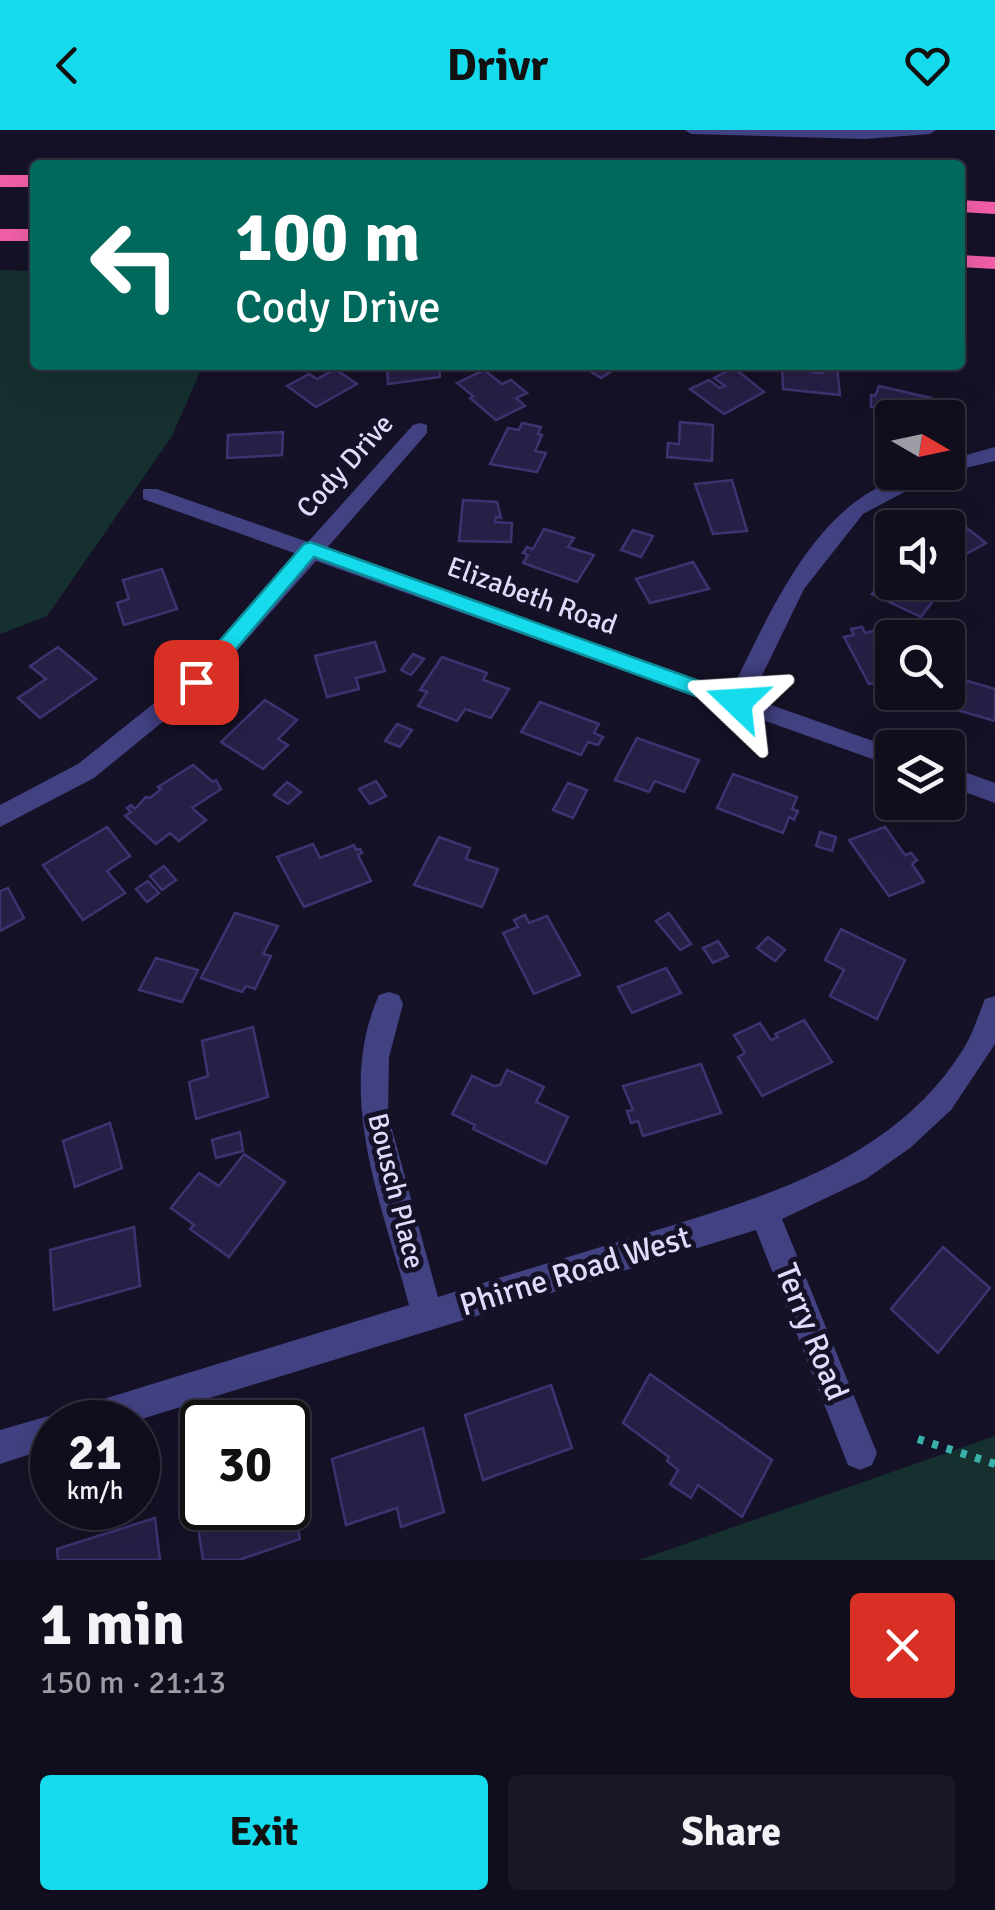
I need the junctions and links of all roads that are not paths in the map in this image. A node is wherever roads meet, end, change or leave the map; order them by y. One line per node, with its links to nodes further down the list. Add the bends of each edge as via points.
1 (692, 130): 3 (lane)
2 (930, 130): 3 (lane)
3 (799, 132)
4 (0, 180): 5 (highway)
5 (30, 181)
6 (965, 206): 7 (highway)
7 (995, 208)
8 (0, 235): 9 (highway)
9 (30, 235)
10 (965, 261): 11 (highway)
11 (995, 263)
12 (420, 429): 17 (street, Cody Drive)
13 (995, 454): 14 (street)
14 (965, 462)
15 (895, 490): 18 (street, via 856,509 795,585)
16 (150, 494): 17 (street, Elizabeth Road)
17 (310, 548): 18 (street, Elizabeth Road); 22 (street, Cody Drive, via 196,682 86,771)
18 (737, 702): 19 (street, Elizabeth Road)
19 (875, 751)
20 (965, 782): 21 (street)
21 (995, 793)
22 (0, 816)
23 (389, 1004): 26 (street, Bousch Place, via 375,1058 374,1115)
24 (995, 1008): 25 (street, Phirne Road West, via 975,1055 948,1093 905,1132 856,1169)
25 (764, 1212): 26 (street, Phirne Road West); 30 (street, Terry Road)
26 (428, 1317): 27 (street, Phirne Road West)
27 (154, 1400)
28 (30, 1438): 29 (street)
29 (0, 1447)
30 (860, 1453)

